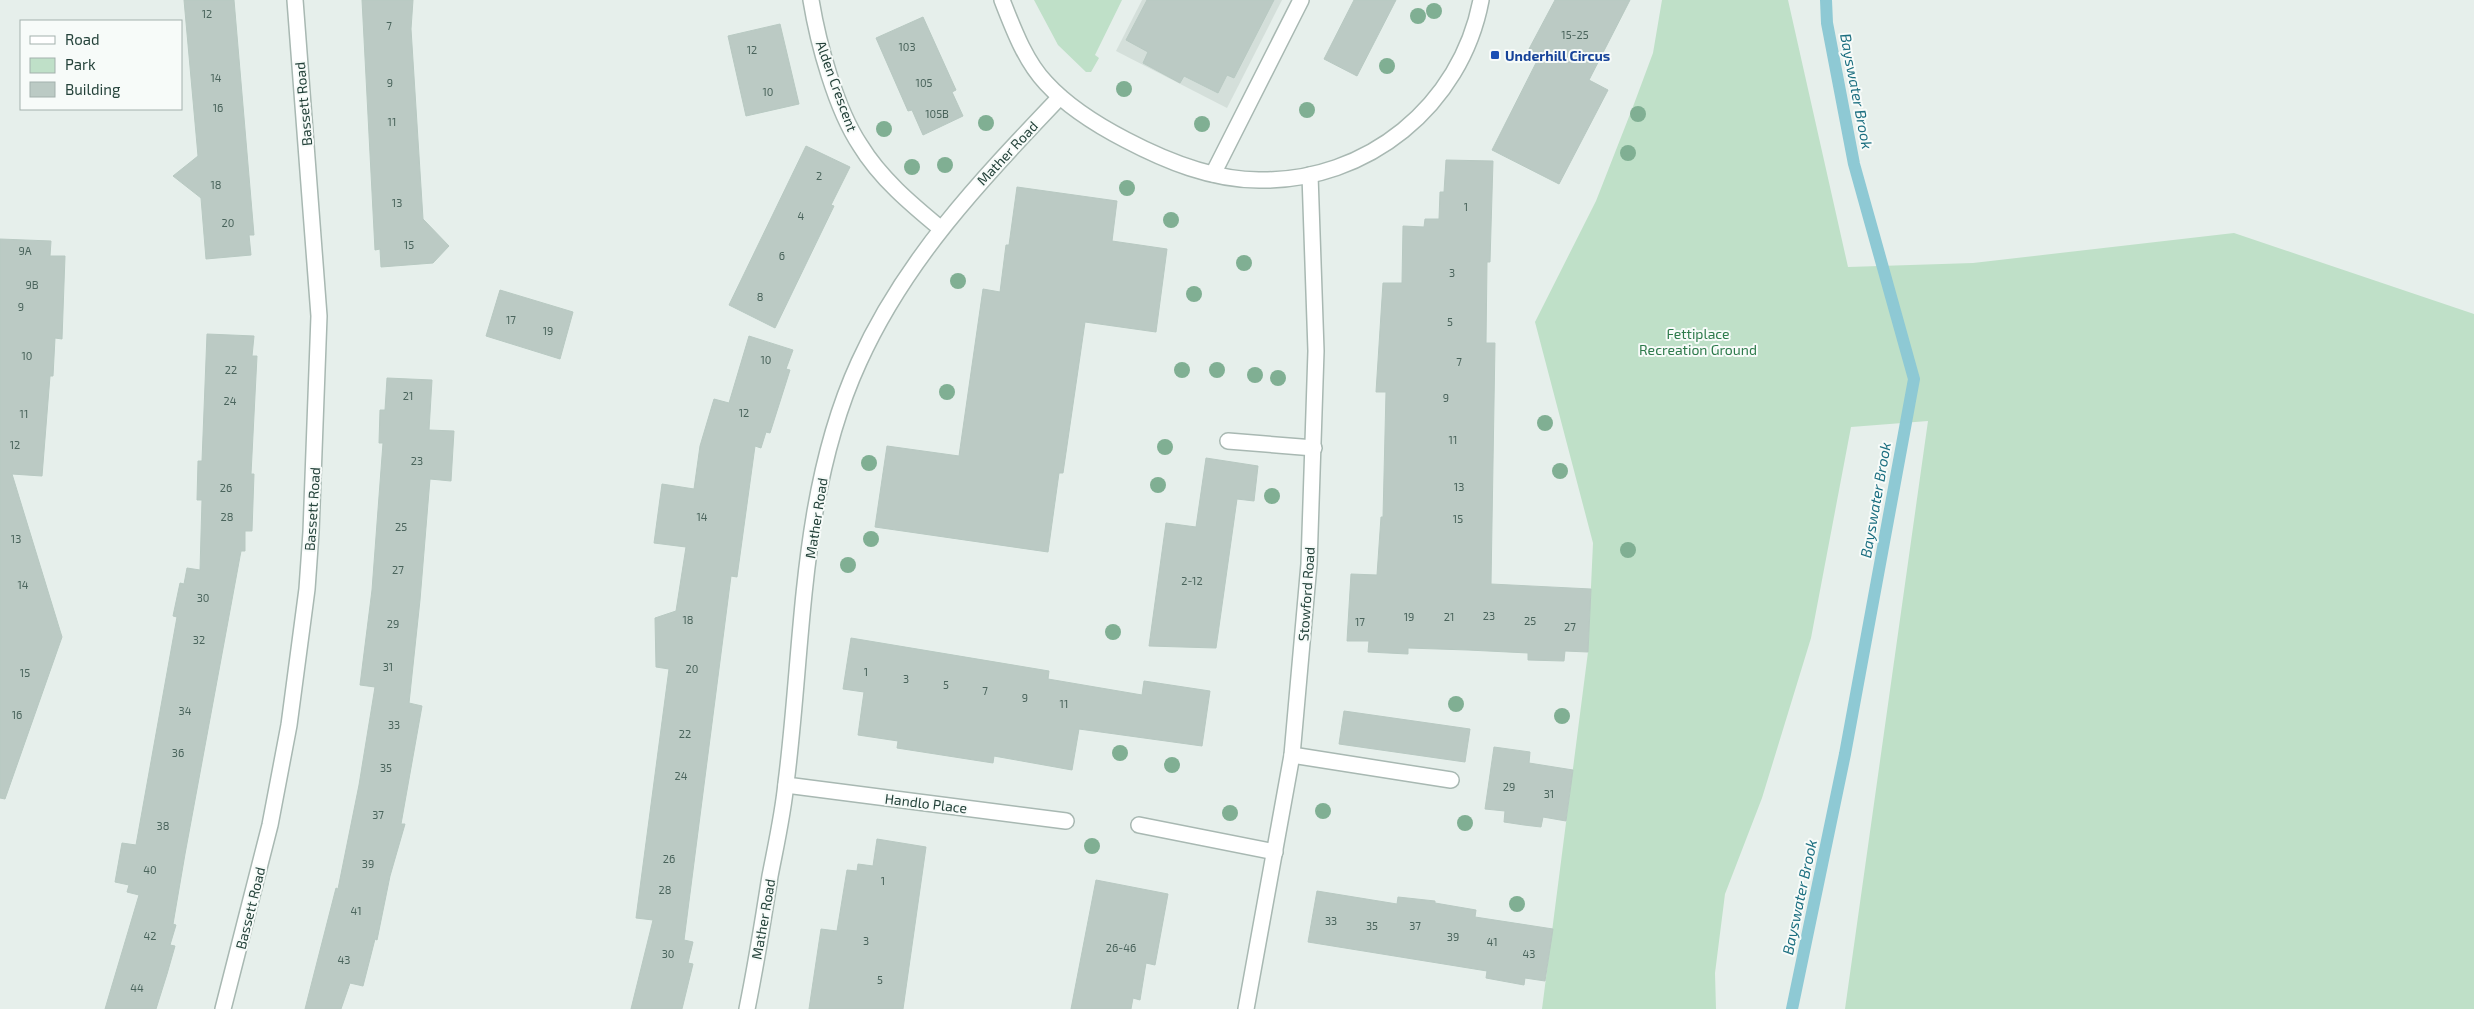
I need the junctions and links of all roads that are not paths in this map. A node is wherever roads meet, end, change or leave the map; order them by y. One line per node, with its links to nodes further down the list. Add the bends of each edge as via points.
1 (295, 0): 18 (street, Bassett Road, via 319,316 311,532 290,725 270,825)
2 (811, 0): 9 (street, Alden Crescent, via 820,45 860,145 908,202)
3 (1002, 0): 6 (street, via 1031,63)
4 (1301, 0): 7 (street)
5 (1481, 0): 8 (street, via 1459,62 1440,95 1412,124 1378,149 1345,165)
6 (1060, 98): 7 (street, via 1106,130 1138,147 1174,163); 9 (street, Mather Road)
7 (1213, 174): 8 (street, via 1259,180)
8 (1310, 175): 11 (street, Stowford Road, via 1316,351)
9 (940, 228): 14 (street, Mather Road, via 906,277 875,331 844,397 832,438 815,511)
10 (1228, 441): 11 (street)
11 (1314, 448): 12 (street, Stowford Road, via 1309,564)
12 (1292, 755): 13 (street); 17 (street, Stowford Road)
13 (1451, 780)
14 (786, 785): 15 (street, Handlo Place); 19 (street, Mather Road)
15 (1066, 821)
16 (1139, 825): 17 (street)
17 (1275, 852): 20 (street, Stowford Road)
18 (223, 1009)
19 (747, 1009)
20 (1246, 1009)

